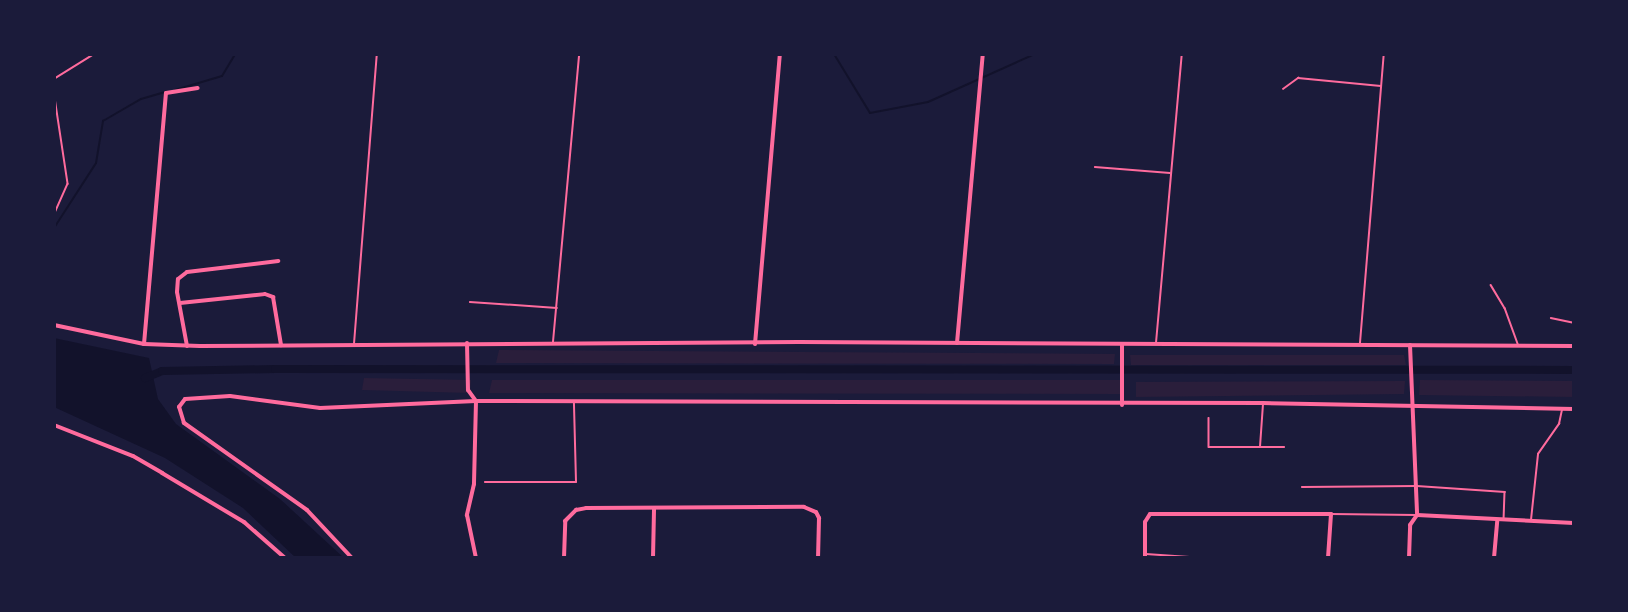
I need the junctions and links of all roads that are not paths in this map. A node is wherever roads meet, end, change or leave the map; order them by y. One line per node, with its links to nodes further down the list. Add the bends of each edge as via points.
1 (94, 54): 8 (lane)
2 (377, 54): 31 (lane)
3 (579, 54): 20 (lane)
4 (780, 54): 26 (street)
5 (983, 54): 24 (street)
6 (1182, 54): 14 (lane)
7 (1384, 54): 9 (lane)
8 (54, 79)
9 (1382, 87): 11 (lane, via 1298,78); 32 (lane)
10 (198, 88): 25 (street, via 166,93)
11 (1283, 89)
12 (54, 91): 15 (lane, via 68,184)
13 (1095, 167): 14 (lane)
14 (1171, 173): 28 (lane)
15 (54, 216)
16 (278, 261): 19 (street, via 187,272 178,279)
17 (1491, 285): 34 (lane)
18 (470, 302): 20 (lane)
19 (180, 303): 29 (street); 30 (street, via 265,294 273,297)
20 (558, 308): 23 (lane)
21 (54, 325): 25 (street)
22 (467, 343): 23 (street); 31 (street); 36 (street, via 468,390)
23 (552, 343): 26 (street)
24 (957, 343): 26 (street); 27 (street)
25 (144, 344): 29 (street)
26 (755, 344)
27 (1122, 344): 28 (street); 39 (street)
28 (1156, 344): 32 (street)
29 (187, 345): 30 (street)
30 (281, 345): 31 (street)
31 (354, 345)
32 (1360, 345): 33 (street)
33 (1410, 345): 34 (street); 40 (street)
34 (1518, 345): 35 (street)
35 (1574, 346)
36 (476, 401): 37 (street); 58 (street, via 320,408 230,396 185,399 179,407 184,423 307,510); 60 (street, via 474,484 467,516)
37 (574, 403): 39 (street); 47 (lane, via 576,482)
38 (1263, 404): 39 (street); 40 (street); 46 (lane)
39 (1122, 405)
40 (1412, 405): 41 (street); 48 (street)
41 (1562, 409): 42 (street); 55 (lane, via 1559,424 1538,453)
42 (1574, 409)
43 (1209, 418): 46 (lane, via 1209,447)
44 (54, 425): 59 (street, via 133,456 244,522)
45 (1284, 447): 46 (lane)
46 (1260, 449)
47 (485, 482)
48 (1418, 486): 49 (lane); 52 (street); 54 (lane, via 1505,492)
49 (1302, 487)
50 (654, 509): 61 (street, via 576,510 565,520); 62 (street); 63 (street, via 811,509 819,518)
51 (1331, 514): 52 (lane); 57 (street, via 1150,514 1145,522); 65 (street)
52 (1417, 515): 53 (street); 66 (street, via 1410,525)
53 (1497, 521): 54 (street); 67 (street)
54 (1504, 521): 55 (street)
55 (1531, 521): 56 (street)
56 (1574, 523)
57 (1145, 556): 64 (lane)
58 (350, 557)
59 (285, 558)
60 (476, 558)
61 (564, 558)
62 (653, 558)
63 (818, 558)
64 (1204, 558)
65 (1328, 558)
66 (1409, 558)
67 (1494, 558)

